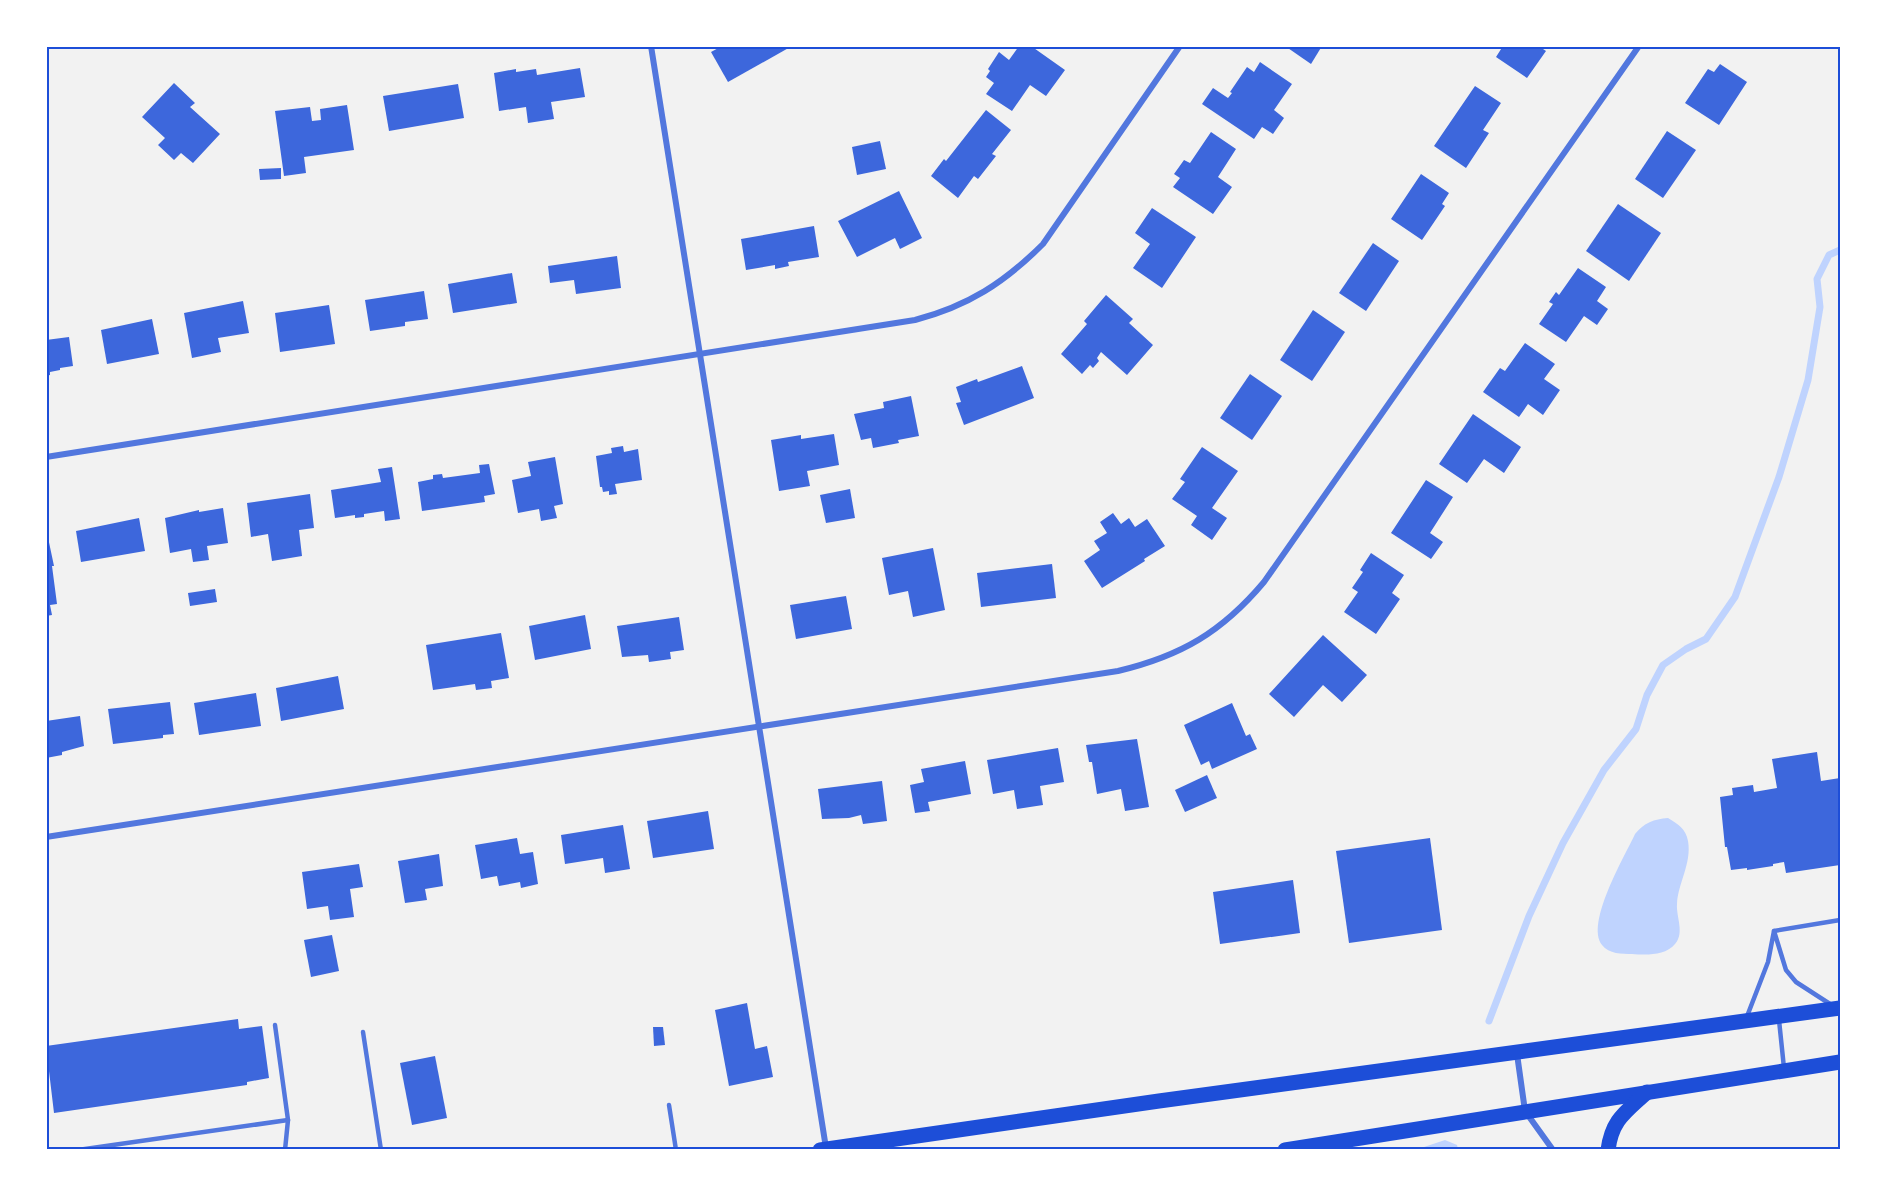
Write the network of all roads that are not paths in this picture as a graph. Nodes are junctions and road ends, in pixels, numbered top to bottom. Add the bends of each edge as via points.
1 (651, 46) edge
2 (1180, 46) edge
3 (1639, 46) edge
4 (700, 354) junction
5 (46, 457) edge
6 (758, 727) junction
7 (46, 837) edge
8 (1840, 921) edge
9 (1774, 931) junction
10 (1839, 1009) edge
11 (1779, 1017) junction
12 (1745, 1022) junction
13 (275, 1025) dead end
14 (363, 1032) dead end
15 (1516, 1054) junction
16 (1840, 1062) edge
17 (1784, 1071) junction
18 (1648, 1092) junction
19 (669, 1105) dead end
20 (1525, 1111) junction
21 (288, 1120) junction
22 (78, 1149) edge
23 (286, 1149) edge
24 (381, 1149) edge
25 (676, 1149) edge
26 (824, 1149) edge
27 (1285, 1149) edge
28 (1553, 1149) edge
29 (1608, 1149) edge

1 - 4 street
2 - 4 street via 1042,244 999,283 959,306 915,320
3 - 6 street via 1264,582 1214,631 1170,656 1118,671
4 - 5 street
4 - 6 street
6 - 7 street
6 - 26 street
8 - 9 lane
9 - 10 lane via 1786,970 1796,982
9 - 12 lane via 1768,962
10 - 11 main road
11 - 12 main road
11 - 17 lane
12 - 15 main road
13 - 21 lane
14 - 24 lane
15 - 20 street
15 - 26 main road
16 - 17 main road
17 - 18 main road
18 - 20 main road
18 - 29 main road via 1621,1115 1612,1129
19 - 25 lane
20 - 27 main road
20 - 28 street
21 - 22 lane
21 - 23 lane

